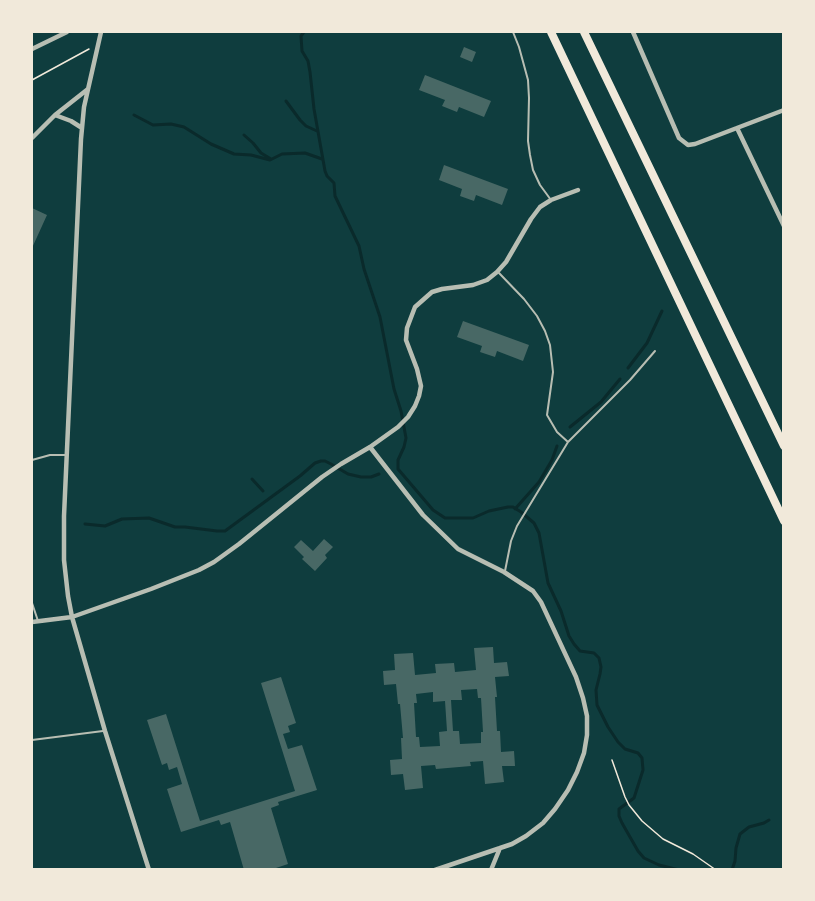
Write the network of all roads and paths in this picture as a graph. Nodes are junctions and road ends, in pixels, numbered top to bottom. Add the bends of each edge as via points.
1 (67, 32) edge
2 (101, 32) edge
3 (513, 32) edge
4 (551, 32) edge
5 (584, 32) edge
6 (633, 32) edge
7 (98, 44) junction
8 (32, 49) edge
9 (32, 80) edge
10 (88, 88) junction
11 (783, 110) edge
12 (55, 115) junction
13 (82, 128) junction
14 (737, 128) junction
15 (32, 138) edge
16 (578, 190) dead end
17 (551, 200) junction
18 (783, 226) edge
19 (497, 272) junction
20 (655, 351) dead end
21 (568, 442) junction
22 (783, 446) edge
23 (369, 447) junction
24 (68, 455) junction
25 (32, 460) edge
26 (783, 520) edge
27 (504, 572) junction
28 (32, 603) edge
29 (72, 617) junction
30 (38, 621) junction
31 (32, 622) edge
32 (105, 731) junction
33 (32, 740) edge
34 (612, 760) dead end
35 (500, 848) junction
36 (437, 869) edge
37 (149, 870) edge
38 (492, 870) edge
39 (716, 870) edge

1 - 8 street
2 - 7 street
3 - 17 lane via 528,80 528,141 533,170
4 - 26 highway
5 - 22 highway
6 - 14 street via 679,138 688,145 695,144
7 - 9 path
7 - 10 street
10 - 12 street
10 - 13 street
11 - 14 street
12 - 13 street
12 - 15 street
13 - 24 street
14 - 18 street
16 - 17 street
17 - 19 street via 531,219
19 - 21 lane via 524,299 545,331 553,372 547,415
19 - 23 street via 473,285 432,292 415,307 406,340 421,386 416,406 398,427
20 - 21 lane
21 - 27 lane via 522,518 511,541
23 - 27 street via 423,515 458,549
23 - 29 street via 340,464 214,562
24 - 25 lane
24 - 29 street via 63,540
27 - 35 street via 533,591 541,602 576,677 587,716 587,735 577,772 555,809 526,836
28 - 30 lane
29 - 30 street
29 - 32 street
30 - 31 street
32 - 33 lane
32 - 37 street
34 - 39 path via 626,799 642,821 671,844
35 - 36 street
35 - 38 street

